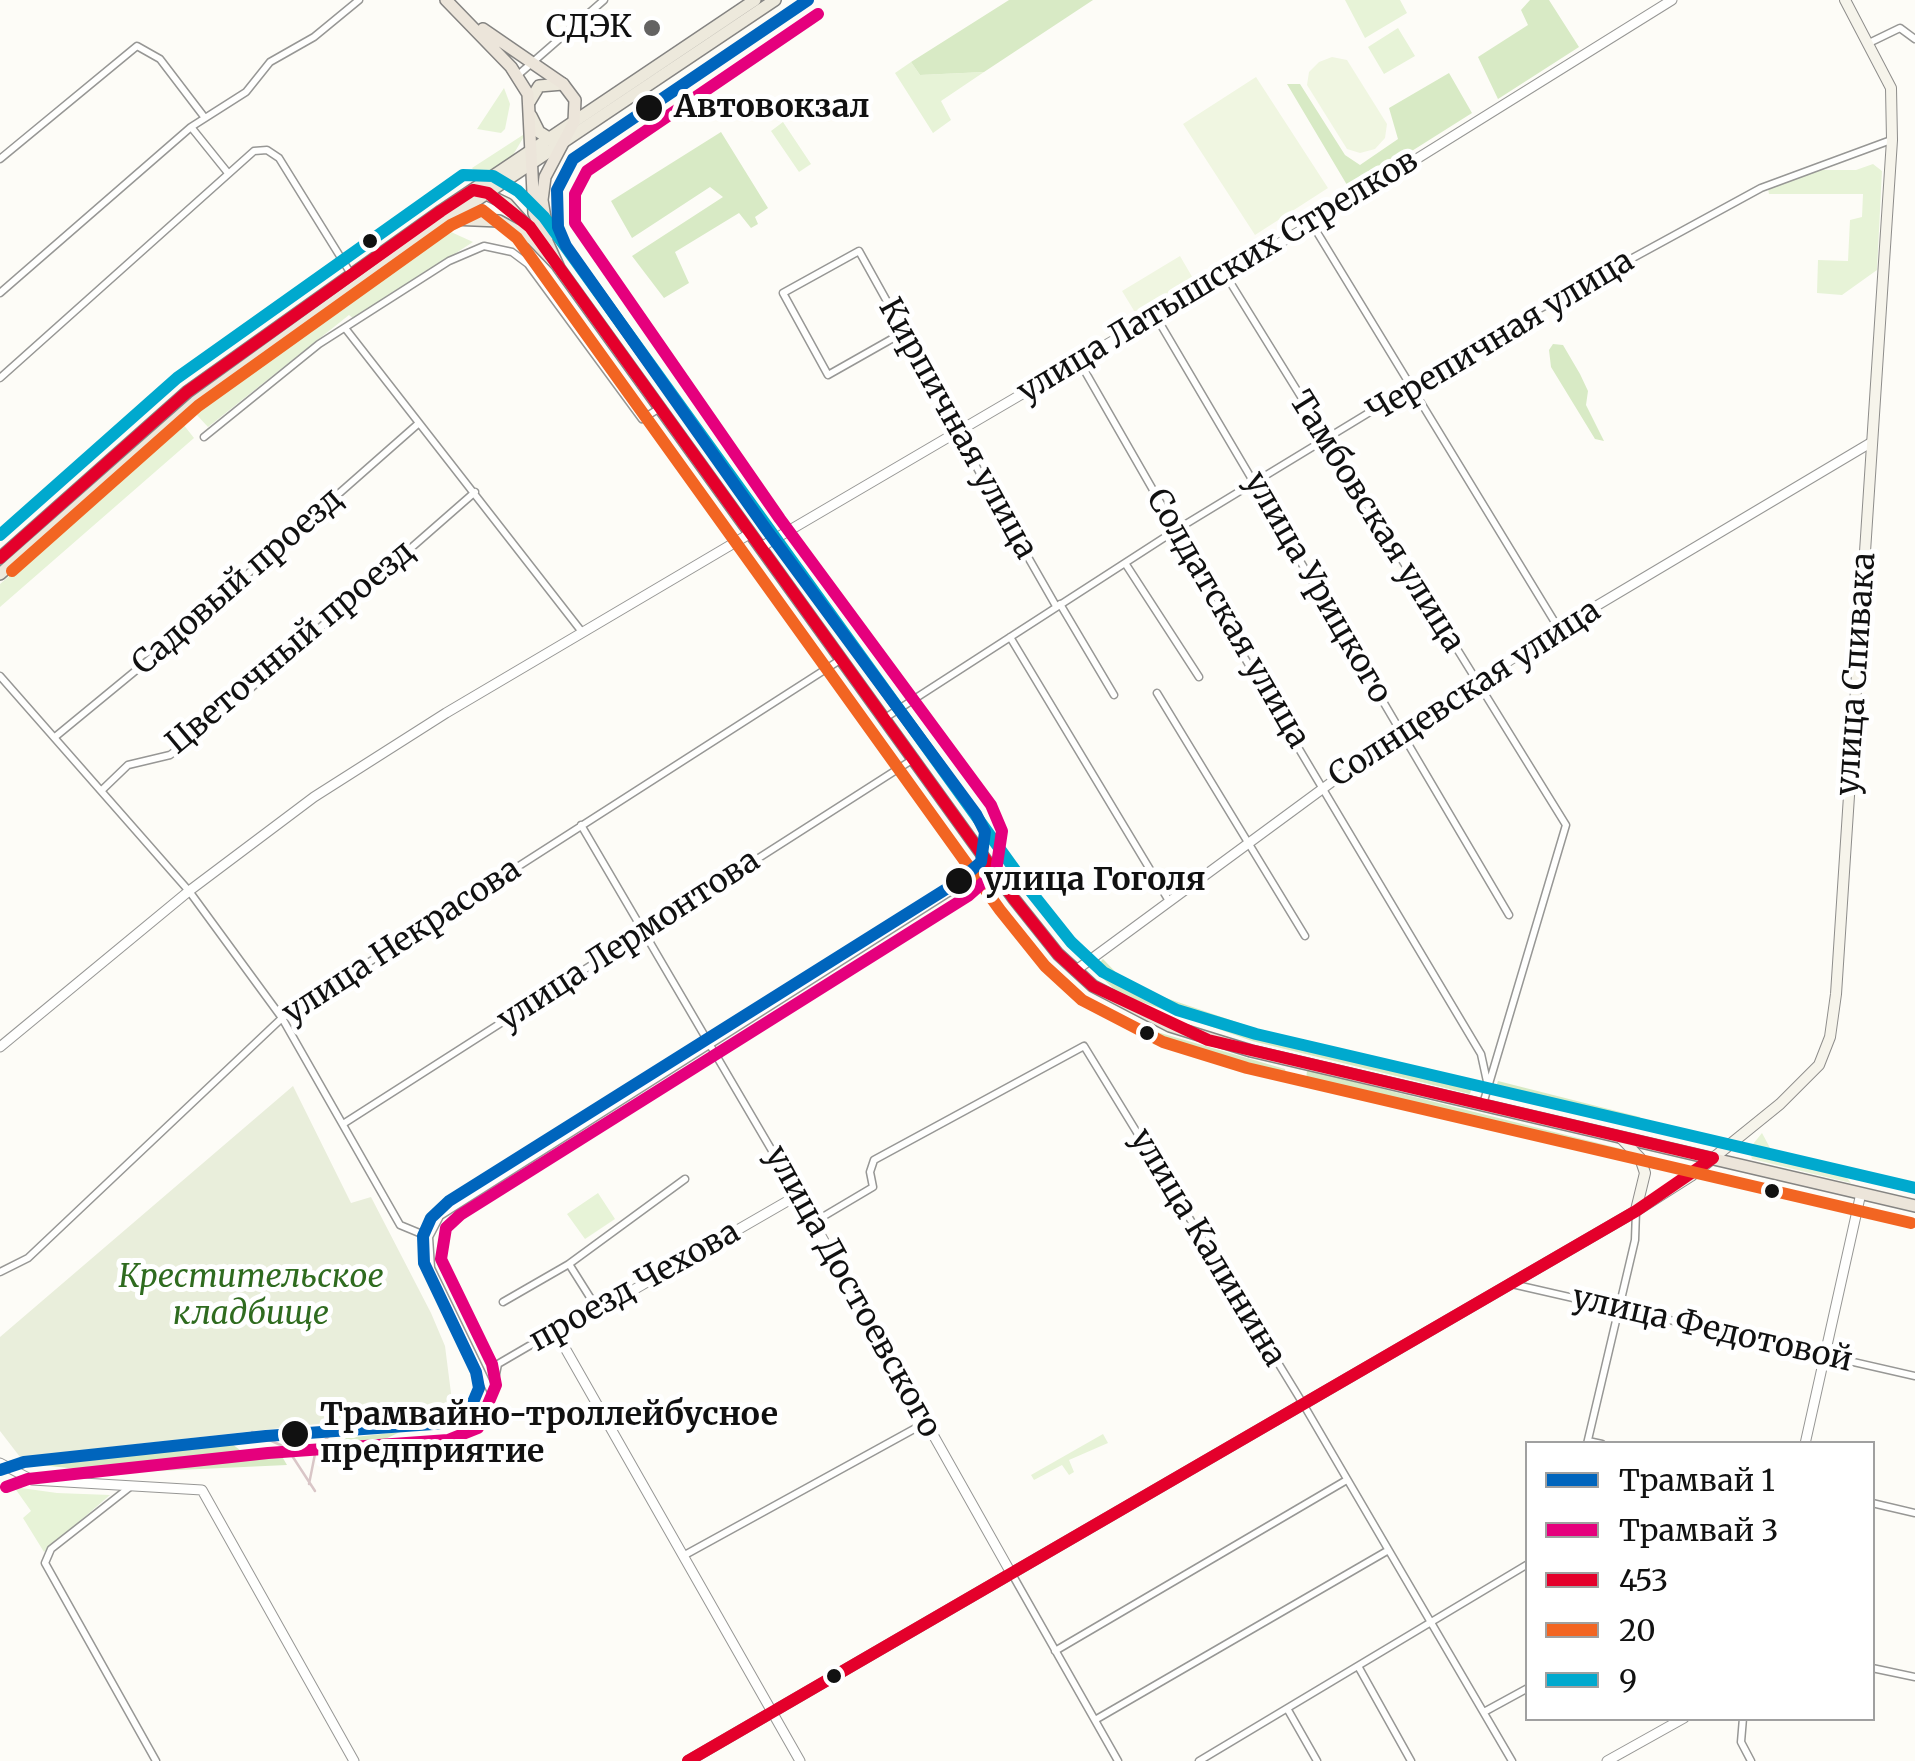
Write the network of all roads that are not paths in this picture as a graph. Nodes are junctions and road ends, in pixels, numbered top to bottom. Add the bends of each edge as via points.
1 (359, 0) edge
2 (446, 0) edge
3 (755, 0) edge
4 (776, 0) edge
5 (1672, 0) edge
6 (1845, 0) edge
7 (602, 3) edge
8 (468, 21) junction
9 (1915, 39) edge
10 (1868, 43) junction
11 (534, 64) junction
12 (518, 76) junction
13 (567, 89) junction
14 (608, 98) junction
15 (530, 101) junction
16 (531, 116) junction
17 (205, 118) junction
18 (574, 122) junction
19 (191, 127) junction
20 (1892, 140) junction
21 (554, 141) junction
22 (531, 158) junction
23 (0, 159) edge
24 (228, 173) junction
25 (473, 190) junction
26 (488, 193) junction
27 (447, 220) junction
28 (1312, 224) junction
29 (559, 268) junction
30 (351, 274) junction
31 (1225, 274) junction
32 (0, 293) edge
33 (1154, 315) junction
34 (345, 328) junction
35 (904, 332) junction
36 (1079, 362) junction
37 (0, 378) edge
38 (1411, 389) junction
39 (661, 407) junction
40 (419, 423) junction
41 (957, 433) junction
42 (204, 437) dead end
43 (1328, 442) junction
44 (1872, 442) junction
45 (1256, 483) junction
46 (475, 492) junction
47 (1176, 530) junction
48 (751, 533) junction
49 (761, 548) junction
50 (0, 558) edge
51 (1124, 563) junction
52 (0, 574) edge
53 (1058, 605) junction
54 (1559, 629) junction
55 (582, 632) junction
56 (1010, 636) junction
57 (842, 659) junction
58 (0, 676) edge
59 (1199, 677) dead end
60 (1475, 682) junction
61 (1157, 692) dead end
62 (1114, 694) dead end
63 (885, 718) junction
64 (1401, 731) junction
65 (55, 737) junction
66 (914, 758) junction
67 (1324, 787) junction
68 (102, 790) junction
69 (581, 825) junction
70 (1246, 845) junction
71 (992, 865) junction
72 (189, 891) junction
73 (1169, 902) junction
74 (1509, 915) dead end
75 (645, 930) junction
76 (1305, 936) dead end
77 (1074, 971) junction
78 (282, 1018) junction
79 (711, 1041) junction
80 (0, 1047) edge
81 (1488, 1086) junction
82 (1482, 1105) junction
83 (343, 1124) junction
84 (1620, 1136) junction
85 (1713, 1158) junction
86 (685, 1179) dead end
87 (1861, 1193) junction
88 (798, 1195) junction
89 (1915, 1206) edge
90 (1636, 1210) junction
91 (814, 1222) junction
92 (429, 1236) junction
93 (569, 1264) junction
94 (0, 1272) edge
95 (1509, 1283) junction
96 (503, 1302) dead end
97 (1620, 1310) junction
98 (599, 1311) junction
99 (557, 1334) junction
100 (1822, 1354) junction
101 (1915, 1376) edge
102 (1302, 1402) junction
103 (925, 1423) junction
104 (1587, 1441) edge
105 (1806, 1441) edge
106 (2, 1469) edge
107 (1346, 1481) junction
108 (135, 1483) junction
109 (1875, 1504) edge
110 (1915, 1513) edge
111 (1387, 1551) junction
112 (683, 1556) junction
113 (1525, 1566) edge
114 (1011, 1573) junction
115 (1428, 1622) junction
116 (1054, 1650) junction
117 (1358, 1666) junction
118 (1875, 1669) edge
119 (1915, 1677) edge
120 (1525, 1690) edge
121 (1288, 1710) junction
122 (1484, 1712) junction
123 (772, 1713) junction
124 (1096, 1720) junction
125 (1679, 1721) edge
126 (1743, 1721) edge
127 (1217, 1751) junction
128 (156, 1761) edge
129 (354, 1761) edge
130 (688, 1761) edge
131 (800, 1761) edge
132 (1118, 1761) edge
133 (1199, 1761) edge
134 (1223, 1761) edge
135 (1317, 1761) edge
136 (1411, 1761) edge
137 (1512, 1761) edge
138 (1607, 1761) edge
139 (1751, 1761) edge

1 - 17 street
2 - 8 highway
3 - 14 main road
4 - 21 main road
5 - 28 street, улица Латышских Стрелков
6 - 10 main road, улица Спивака
7 - 11 street
8 - 11 highway
8 - 12 highway
9 - 10 street via 1900,28
10 - 20 main road, улица Спивака via 1891,88
11 - 12 street
11 - 13 highway
12 - 15 highway
13 - 14 main road via 591,101
13 - 15 main road via 539,86
13 - 18 highway via 576,106
14 - 18 main road
15 - 16 highway
16 - 21 main road
16 - 22 highway
17 - 19 street
17 - 23 street via 160,59 137,46
18 - 21 highway
19 - 24 street
19 - 32 street
20 - 38 street, Черепичная улица via 1761,188 1541,308
20 - 44 main road, улица Спивака
21 - 22 main road
21 - 29 highway via 542,200
22 - 25 main road
22 - 26 main road
22 - 29 highway via 534,213
24 - 30 street via 254,151 274,153
24 - 37 street
25 - 26 main road
25 - 30 main road
26 - 27 main road
26 - 29 main road via 518,214
27 - 29 main road via 499,221 532,240
27 - 52 main road via 195,402
28 - 31 street, улица Латышских Стрелков
28 - 38 street
29 - 39 highway
30 - 50 main road via 187,392
31 - 33 street, улица Латышских Стрелков
31 - 43 street, Тамбовская улица
33 - 36 street, улица Латышских Стрелков
33 - 45 street, улица Урицкого
34 - 39 street via 464,252 498,247 528,264 642,420
34 - 40 street
34 - 42 street
35 - 35 street, Кирпичная улица via 859,251 783,293 828,375
35 - 41 street, Кирпичная улица
36 - 41 street, улица Латышских Стрелков
36 - 47 street, Солдатская улица
38 - 43 street, Черепичная улица
38 - 54 street
39 - 48 highway
40 - 46 street
40 - 65 street, Садовый проезд
41 - 49 street, улица Латышских Стрелков
41 - 53 street, Кирпичная улица
43 - 45 street, Черепичная улица
43 - 60 street, Тамбовская улица
44 - 54 street, Солнцевская улица
44 - 85 main road, улица Спивака via 1830,1037 1807,1080
45 - 47 street, Черепичная улица
45 - 64 street, улица Урицкого
46 - 55 street
46 - 68 street, Цветочный проезд via 204,730 170,755 128,765
47 - 51 street, Черепичная улица
47 - 67 street, Солдатская улица via 1203,588
48 - 49 highway
48 - 55 street
49 - 57 highway
51 - 53 street, Черепичная улица
51 - 59 street
53 - 56 street, Черепичная улица
53 - 62 street
54 - 60 street, Солнцевская улица
55 - 72 street via 320,793
56 - 63 street, Черепичная улица
56 - 73 street
57 - 63 highway
57 - 69 street, улица Некрасова
58 - 65 street
60 - 64 street, Солнцевская улица
60 - 81 street, Тамбовская улица via 1566,824
61 - 70 street
63 - 66 highway
64 - 67 street, Солнцевская улица
64 - 74 street, улица Урицкого
65 - 68 street
66 - 71 highway
66 - 75 street, улица Лермонтова
67 - 70 street, Солнцевская улица
67 - 81 street, Солдатская улица via 1481,1054
68 - 72 street
69 - 75 street, улица Достоевского
69 - 78 street, улица Некрасова
70 - 73 street, Солнцевская улица
70 - 76 street
71 - 77 highway
71 - 79 street
72 - 78 street
72 - 80 street
73 - 77 street, Солнцевская улица
75 - 79 street, улица Достоевского
75 - 83 street, улица Лермонтова
77 - 82 highway via 1135,1010 1208,1040
78 - 83 street
78 - 94 street, улица Некрасова via 28,1258
79 - 88 street, улица Достоевского
79 - 92 street via 452,1206
81 - 82 street, Тамбовская улица
82 - 84 highway
83 - 92 street via 400,1226
84 - 85 highway
84 - 90 main road via 1645,1172
85 - 87 highway
85 - 90 main road, улица Спивака
86 - 93 street
87 - 89 highway
87 - 100 street
88 - 91 street, улица Достоевского
88 - 98 street, проезд Чехова
90 - 95 main road, улица Спивака
90 - 97 street
91 - 102 street, улица Калинина via 873,1187 874,1160 1084,1046
91 - 103 street, улица Достоевского
92 - 99 street, проезд Чехова via 431,1268 492,1394 498,1364
93 - 96 street
93 - 98 street
95 - 97 street, улица Федотовой
95 - 102 main road, улица Спивака
97 - 100 street, улица Федотовой
97 - 104 street
98 - 99 street, проезд Чехова
99 - 112 street
100 - 101 street, улица Федотовой
100 - 105 street
102 - 107 street, улица Калинина
102 - 114 main road, улица Спивака
103 - 112 street
103 - 114 street, улица Достоевского
106 - 108 street via 32,1480
107 - 111 street, улица Калинина
107 - 116 street
108 - 128 street via 51,1549 45,1563
108 - 129 street via 190,1486 210,1498
109 - 110 street
111 - 115 street, улица Калинина
111 - 124 street
112 - 123 street
113 - 115 street
114 - 116 street, улица Достоевского
114 - 123 main road, улица Спивака
115 - 117 street
115 - 122 street, улица Калинина
116 - 124 street, улица Достоевского
117 - 121 street
117 - 136 street
118 - 119 street
120 - 122 street
121 - 127 street
121 - 135 street
122 - 137 street, улица Калинина
123 - 130 main road, улица Спивака
123 - 131 street
124 - 132 street, улица Достоевского
125 - 138 street
126 - 139 street via 1741,1742
127 - 133 street
127 - 134 street

